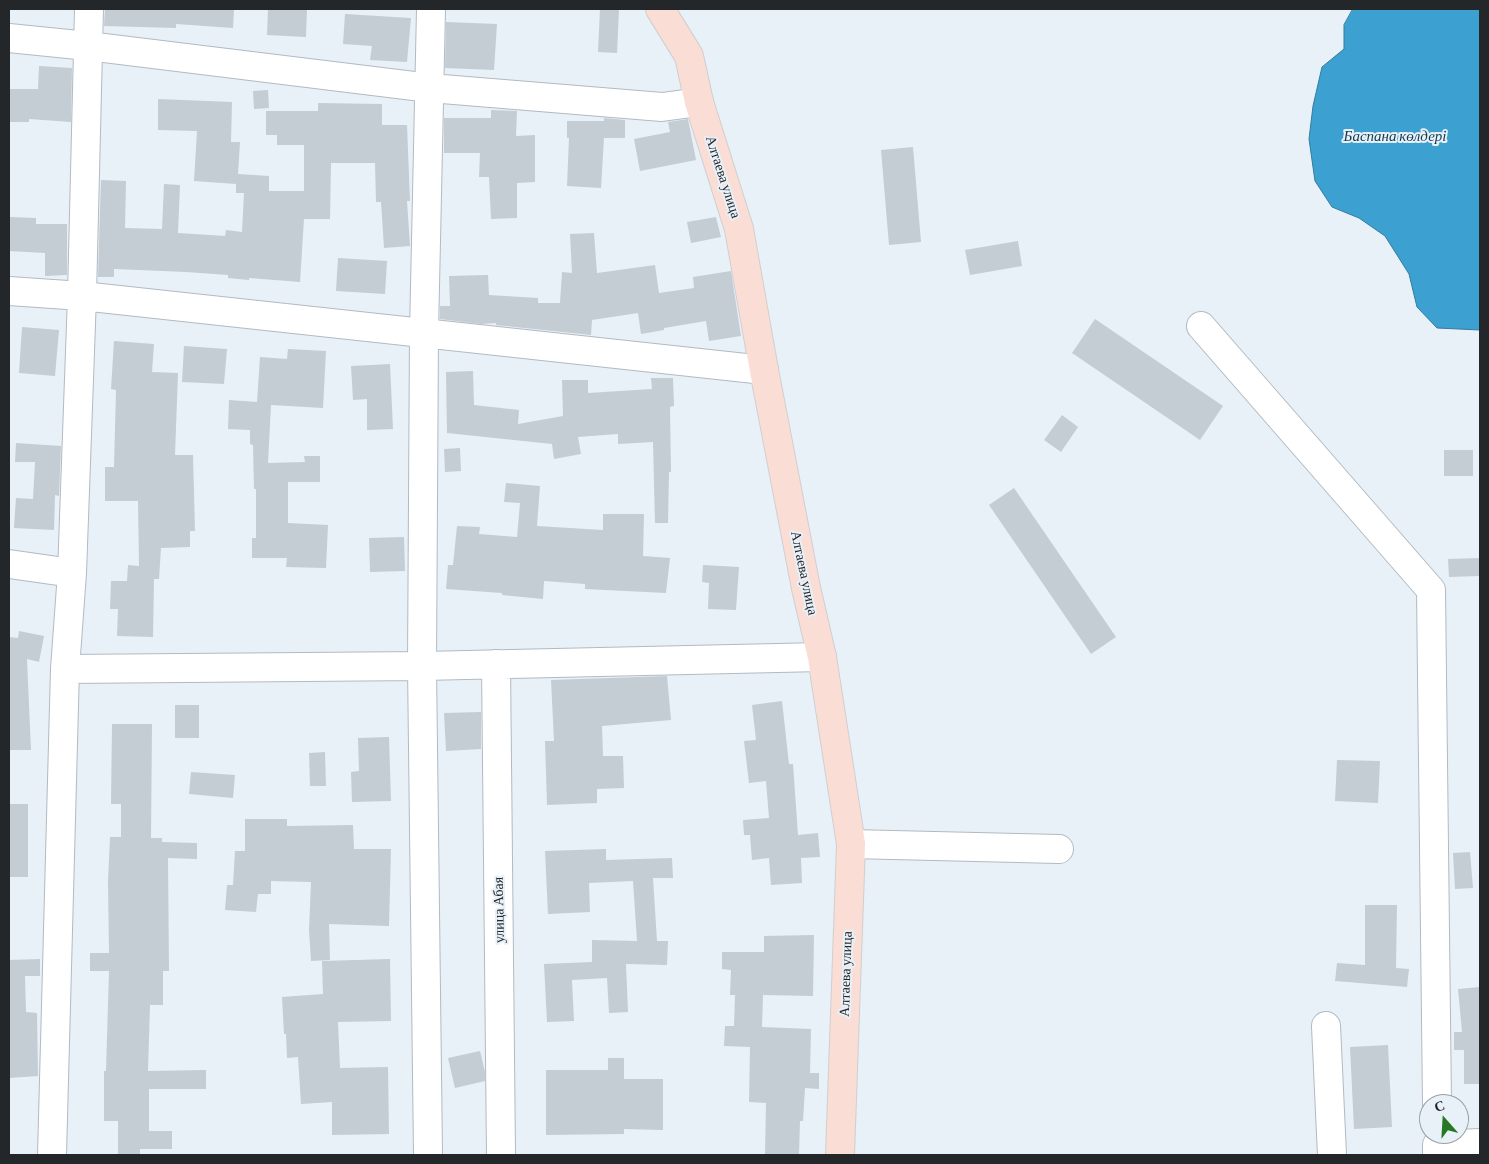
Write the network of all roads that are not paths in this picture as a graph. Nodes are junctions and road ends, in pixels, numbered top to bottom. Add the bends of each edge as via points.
1 (89, 9) edge
2 (431, 9) edge
3 (660, 9) edge
4 (9, 38) edge
5 (88, 46) junction
6 (430, 88) junction
7 (699, 102) junction
8 (9, 291) edge
9 (82, 296) junction
10 (1201, 326) dead end
11 (424, 333) junction
12 (764, 370) junction
13 (9, 564) edge
14 (72, 573) junction
15 (822, 657) junction
16 (496, 664) junction
17 (422, 666) junction
18 (64, 670) junction
19 (851, 844) junction
20 (1059, 849) dead end
21 (1326, 1026) dead end
22 (1437, 1094) edge
23 (1480, 1143) edge
24 (1437, 1145) edge
25 (52, 1155) edge
26 (428, 1155) edge
27 (501, 1155) edge
28 (840, 1155) edge
29 (1332, 1155) edge

1 - 5 street
2 - 6 street
3 - 7 main road, Алтаева улица via 689,56
4 - 5 street
5 - 6 street
5 - 9 street
6 - 7 street via 662,107
6 - 11 street
7 - 12 main road, Алтаева улица via 739,229
8 - 9 street
9 - 11 street
9 - 14 street
10 - 22 street via 1431,590
11 - 12 street
11 - 17 street
12 - 15 main road, Алтаева улица
13 - 14 street
14 - 18 street
15 - 16 street
15 - 19 main road, Алтаева улица
16 - 17 street
16 - 27 street, улица Абая
17 - 18 street
17 - 26 street
18 - 25 street
19 - 20 street
19 - 28 main road, Алтаева улица
21 - 29 street
23 - 24 street

